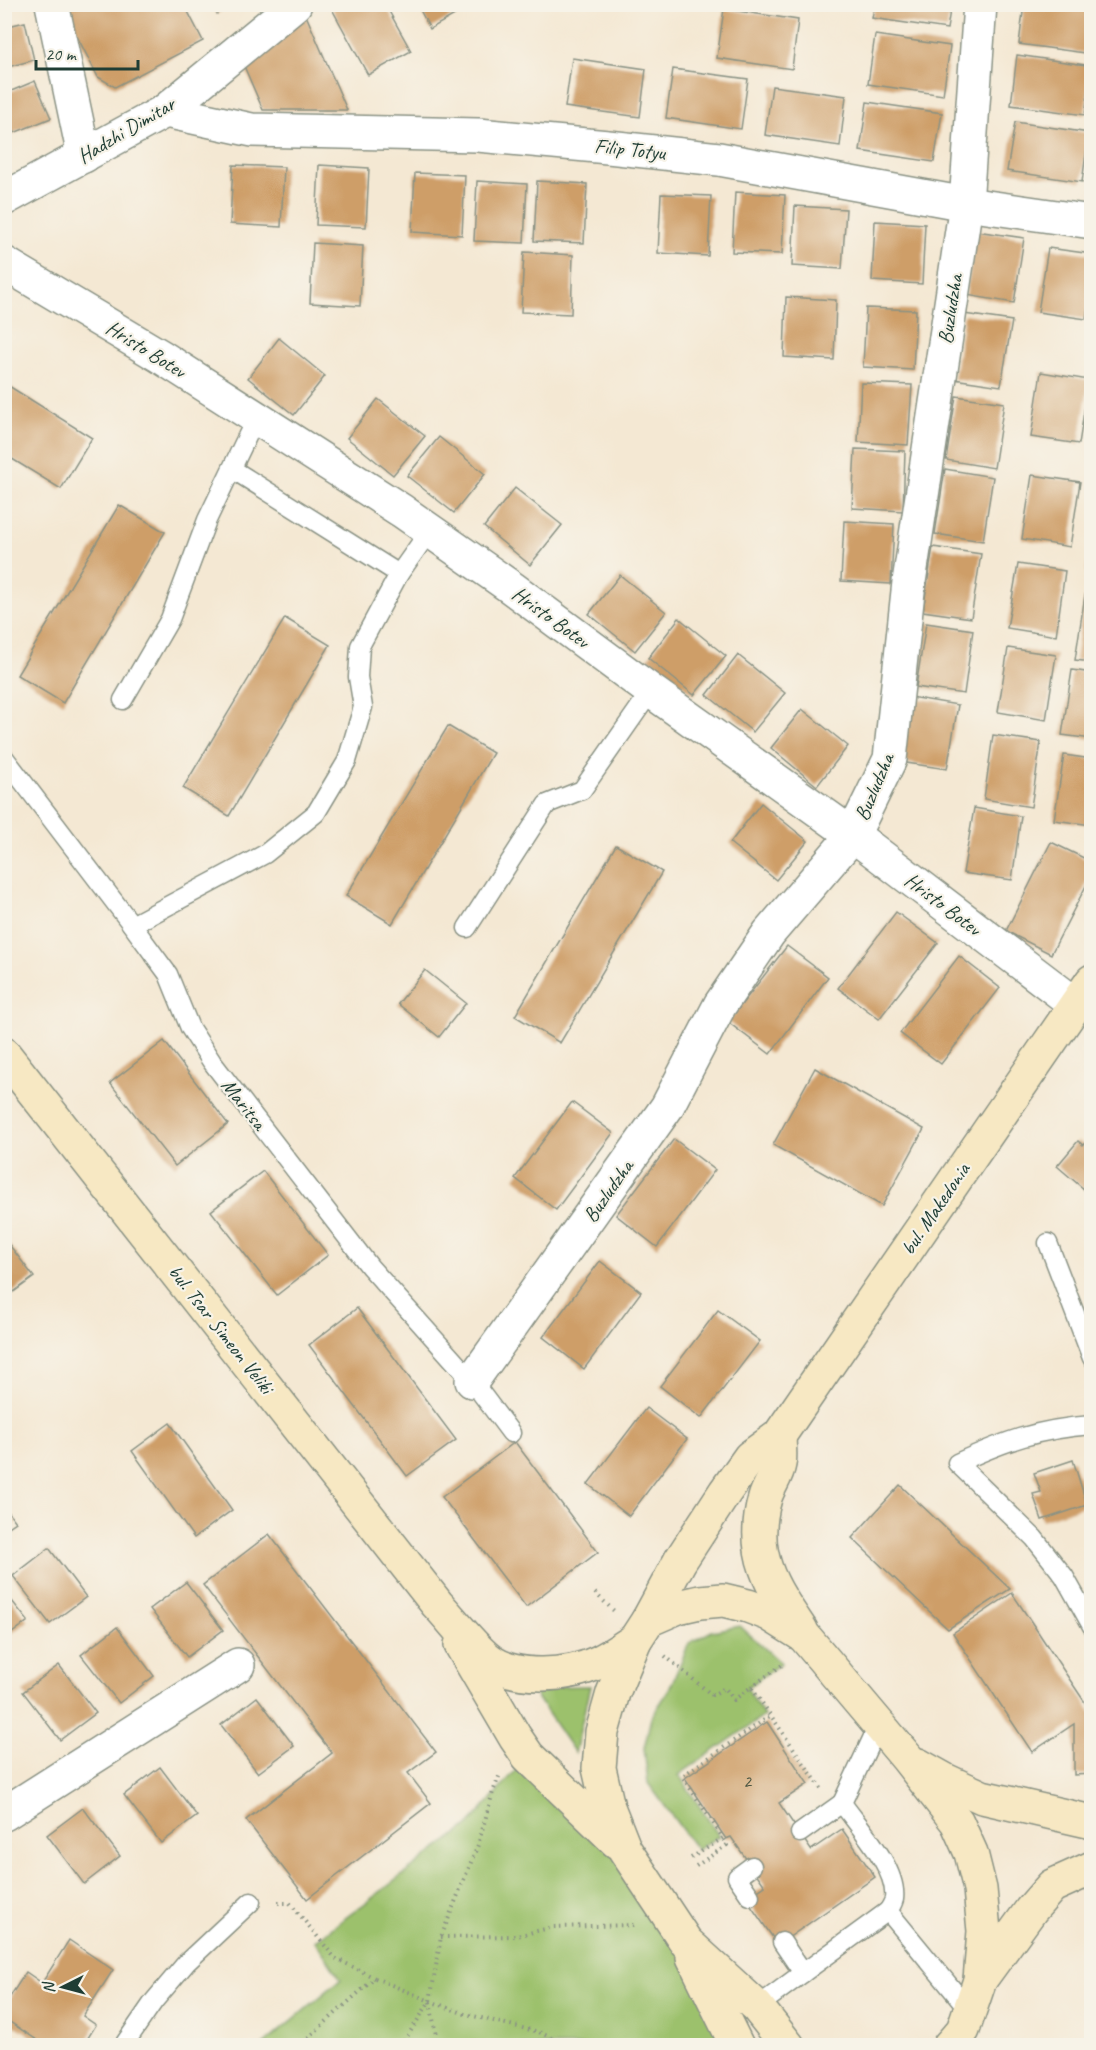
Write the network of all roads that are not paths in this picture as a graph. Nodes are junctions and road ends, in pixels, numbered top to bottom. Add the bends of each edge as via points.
1 (52, 4) edge
2 (295, 4) edge
3 (980, 4) edge
4 (165, 111) junction
5 (84, 156) junction
6 (4, 199) edge
7 (966, 204) junction
8 (1092, 222) edge
9 (4, 263) edge
10 (256, 418) junction
11 (232, 469) junction
12 (430, 530) junction
13 (399, 574) junction
14 (651, 691) junction
15 (123, 700) dead end
16 (4, 757) edge
17 (853, 835) junction
18 (132, 925) junction
19 (467, 928) dead end
20 (1084, 992) edge
21 (4, 1054) edge
22 (1048, 1243) dead end
23 (1092, 1358) edge
24 (472, 1382) junction
25 (1092, 1425) edge
26 (511, 1433) dead end
27 (779, 1437) junction
28 (437, 1604) junction
29 (1092, 1626) edge
30 (641, 1632) junction
31 (804, 1636) junction
32 (238, 1665) dead end
33 (879, 1724) junction
34 (907, 1758) junction
35 (839, 1806) junction
36 (4, 1814) edge
37 (1092, 1822) edge
38 (800, 1833) dead end
39 (625, 1850) junction
40 (752, 1866) dead end
41 (1092, 1868) edge
42 (750, 1896) dead end
43 (251, 1902) road end
44 (888, 1911) junction
45 (680, 1934) junction
46 (782, 1942) dead end
47 (803, 1973) junction
48 (980, 1980) junction
49 (756, 2007) junction
50 (961, 2033) edge
51 (123, 2046) edge
52 (737, 2046) edge
53 (788, 2046) edge

1 - 5 street
2 - 4 street, Hadzhi Dimitar
3 - 7 street, Buzludzha
4 - 5 street, Hadzhi Dimitar
4 - 7 street, Filip Totyu via 252,130 477,135 708,158
5 - 6 street, Hadzhi Dimitar
7 - 8 street, Filip Totyu
7 - 17 street, Buzludzha via 909,582 890,759
9 - 10 street, Hristo Botev
10 - 11 lane
10 - 12 street, Hristo Botev
11 - 13 lane
11 - 15 lane via 207,520 170,619
12 - 13 lane
12 - 14 street, Hristo Botev
13 - 18 lane via 360,646 358,677 363,707 347,761 316,813 265,854
14 - 17 street, Hristo Botev
14 - 19 lane via 582,790 547,804
16 - 18 lane, Maritsa
17 - 20 street, Hristo Botev
17 - 24 street, Buzludzha via 769,933 720,1005 667,1107
18 - 24 lane, Maritsa via 168,974 190,1028 212,1062 370,1267
20 - 27 street, bul. Makedonia
21 - 28 street, bul. Tsar Simeon Veliki
22 - 23 lane
24 - 26 lane, Maritsa
25 - 29 lane via 1034,1433 957,1462 1034,1538 1064,1576
27 - 30 street, bul. Makedonia via 750,1457 725,1492 680,1561
27 - 31 street via 780,1465 765,1496 760,1520 761,1557 776,1593
28 - 30 street, bul. Tsar Simeon Veliki via 489,1660 514,1671 567,1673 599,1662
28 - 39 street, bul. Tsar Simeon Veliki via 528,1756
30 - 31 street, bul. Tsar Simeon Veliki via 678,1607 723,1599 769,1614
30 - 39 street, bul. Makedonia via 613,1693 602,1732 599,1768 608,1807
31 - 33 street
32 - 36 street
33 - 34 street
33 - 35 lane
34 - 37 street via 982,1797
34 - 48 street via 957,1822 971,1853 984,1930
35 - 38 lane
35 - 44 lane via 886,1865 893,1881 894,1900
39 - 45 street
40 - 42 lane via 736,1877
41 - 48 street via 1052,1886
43 - 51 lane via 187,1962
44 - 47 lane
44 - 50 lane
45 - 49 street
45 - 52 street
46 - 47 lane
47 - 49 lane
48 - 50 street
49 - 53 street

